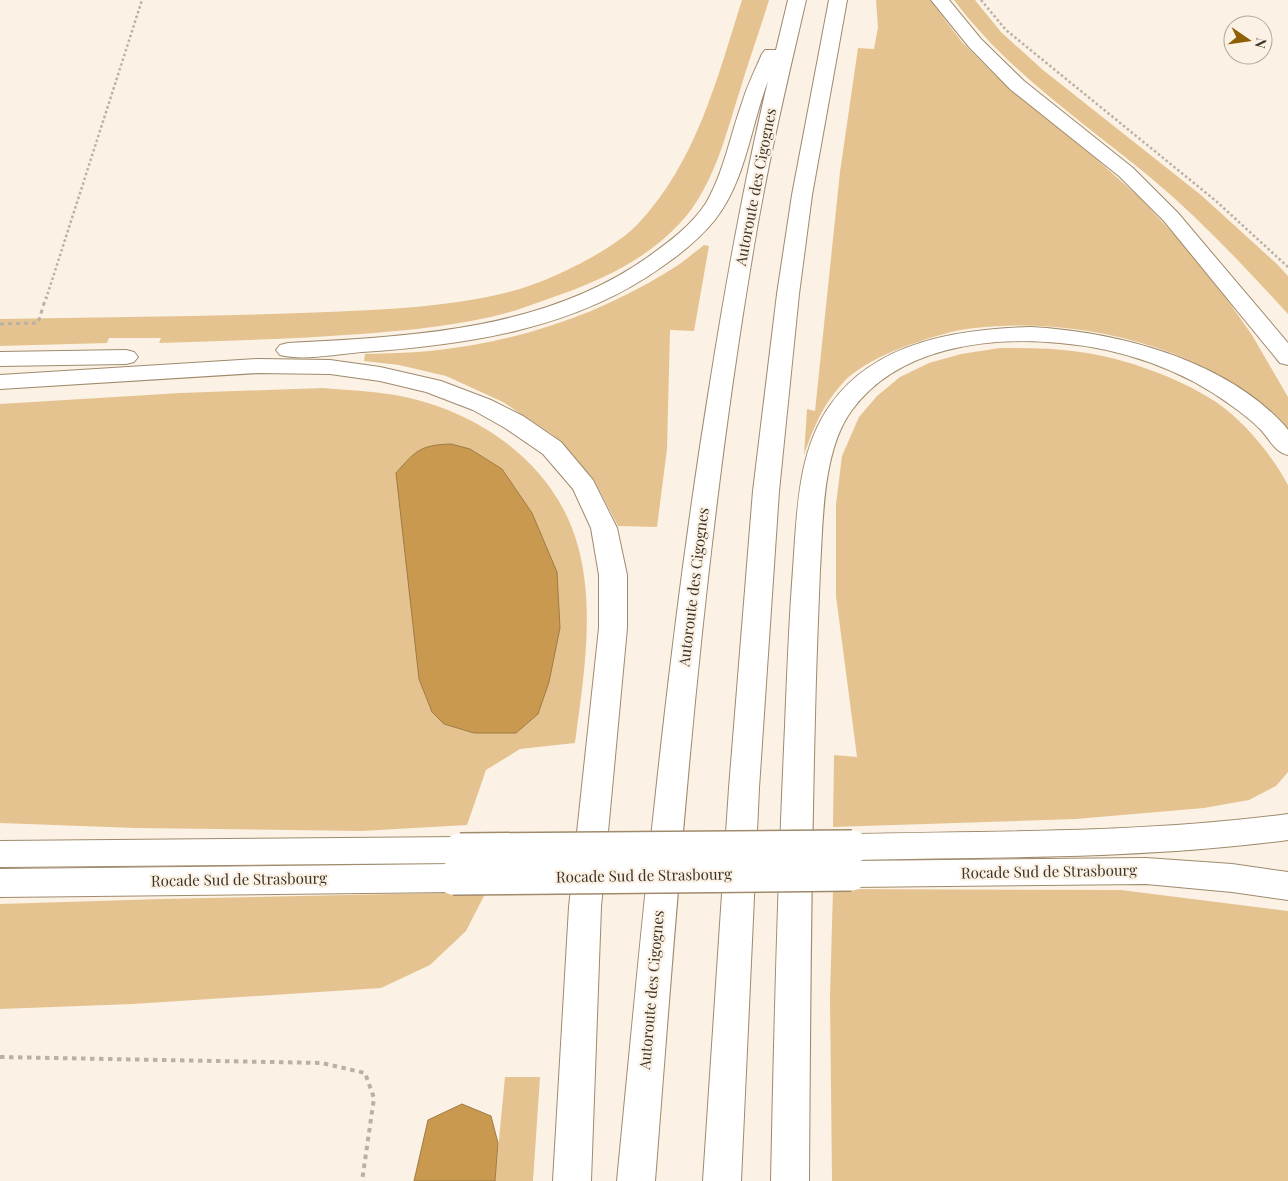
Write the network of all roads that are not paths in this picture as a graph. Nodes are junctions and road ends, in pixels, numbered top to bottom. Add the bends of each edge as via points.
1 (795, 0) edge
2 (838, 0) edge
3 (940, 0) edge
4 (1241, 302) junction
5 (180, 356) junction
6 (1288, 358) edge
7 (0, 359) edge
8 (0, 367) edge
9 (1288, 374) edge
10 (0, 384) edge
11 (1288, 447) edge
12 (1288, 827) edge
13 (0, 853) edge
14 (852, 860) junction
15 (457, 864) junction
16 (0, 883) edge
17 (1288, 886) edge
18 (572, 1181) edge
19 (636, 1181) edge
20 (722, 1181) edge
21 (790, 1181) edge

1 - 5 highway via 756,88 716,202 694,231 655,264 617,288 528,321 422,340
1 - 19 highway, Autoroute des Cigognes via 741,258 704,504 668,804
2 - 20 highway via 805,173 765,494 752,659
3 - 4 highway via 975,43 1018,85 1126,172 1170,217
4 - 6 highway
4 - 9 highway
5 - 7 highway
5 - 8 highway
10 - 18 highway via 258,366 330,367 380,374 433,386 482,405 514,422 552,448 584,486 604,528 613,576 613,628 585,907
11 - 21 highway via 1262,418 1201,376 1122,347 1046,334 981,337 948,342 916,352 861,384 841,407 826,434 818,467 805,586
12 - 14 highway, Rocade Sud de Strasbourg via 1220,836
13 - 15 highway, Rocade Sud de Strasbourg
14 - 15 highway, Rocade Sud de Strasbourg, bridge
14 - 17 highway, Rocade Sud de Strasbourg via 1146,871
15 - 16 highway, Rocade Sud de Strasbourg

